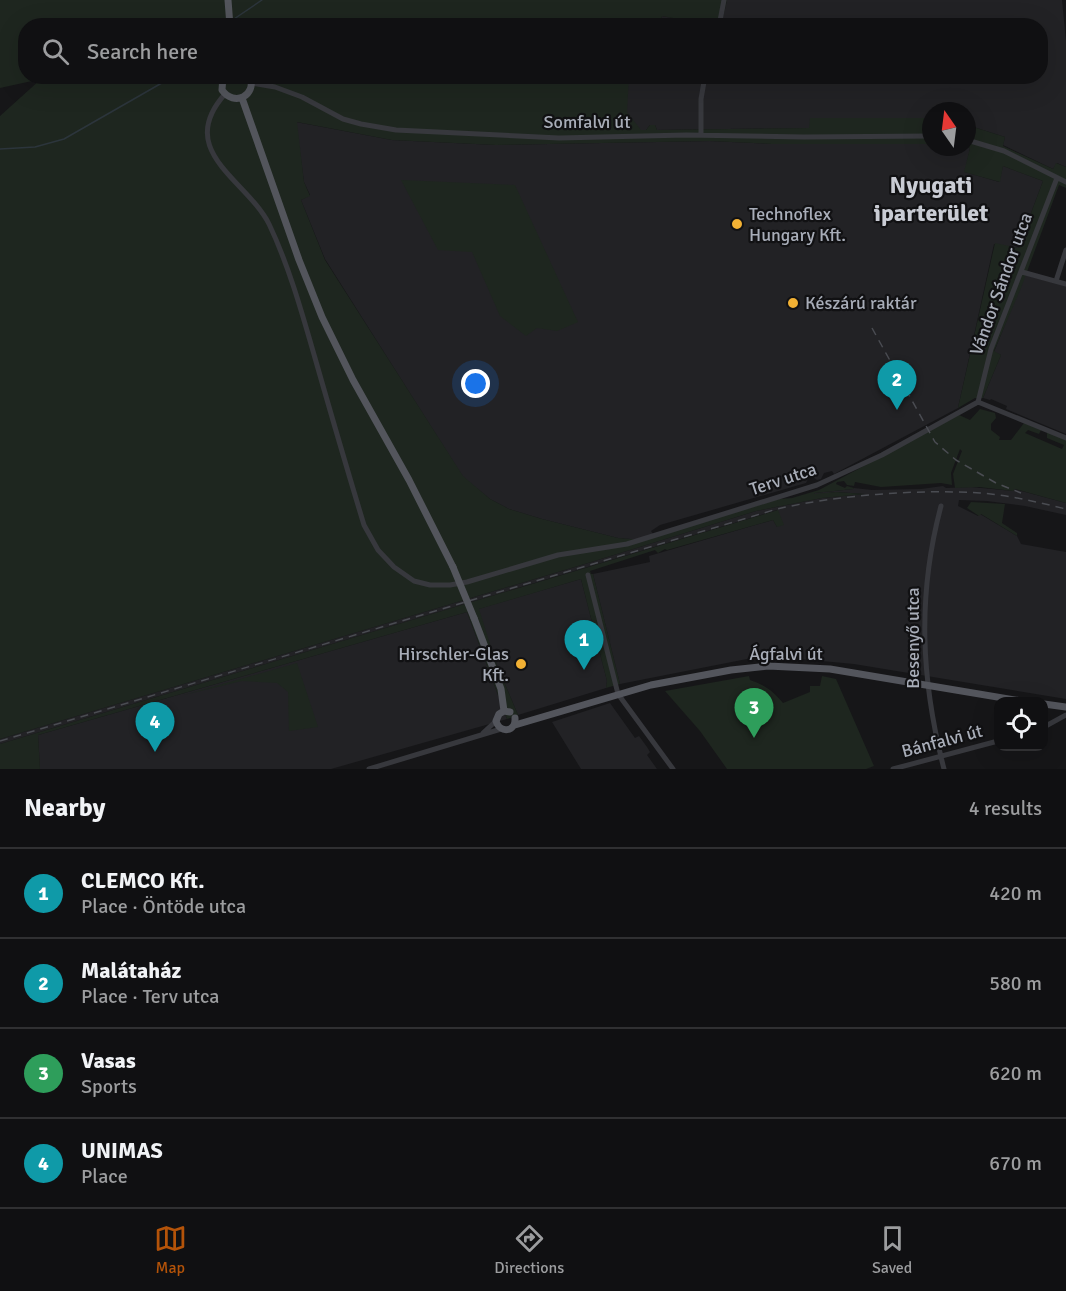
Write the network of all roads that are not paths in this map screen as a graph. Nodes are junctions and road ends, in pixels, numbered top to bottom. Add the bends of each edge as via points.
1 (228, 0) edge
2 (724, 0) edge
3 (230, 18) edge
4 (721, 18) edge
5 (221, 84) edge
6 (250, 84) edge
7 (265, 84) edge
8 (704, 84) edge
9 (225, 94) junction
10 (242, 98) junction
11 (701, 135) junction
12 (922, 136) edge
13 (976, 143) edge
14 (1057, 178) junction
15 (1066, 182) edge
16 (1066, 250) edge
17 (1022, 272) junction
18 (1056, 281) junction
19 (1066, 284) edge
20 (978, 402) junction
21 (1066, 438) edge
22 (941, 506) dead end
23 (588, 575) dead end
24 (927, 684) junction
25 (618, 694) junction
26 (999, 697) edge
27 (1048, 705) edge
28 (1066, 707) edge
29 (510, 714) junction
30 (1066, 715) edge
31 (496, 721) junction
32 (1048, 726) edge
33 (501, 729) junction
34 (480, 736) junction
35 (994, 742) edge
36 (941, 756) junction
37 (381, 768) edge
38 (369, 769) edge
39 (673, 769) edge
40 (892, 769) edge
41 (944, 769) edge

1 - 3 main road
2 - 4 street
5 - 9 main road
6 - 10 main road via 249,93
7 - 11 street, Somfalvi út via 352,122 396,130 559,138
8 - 11 street
9 - 10 main road via 232,99
9 - 20 street, Terv utca via 209,121 210,147 223,171 258,206 269,224 301,310 364,525 378,550 414,581 440,585 467,582 558,555 627,544 818,485
10 - 29 main road, bridge via 322,316 453,567
11 - 12 street, Somfalvi út
13 - 14 street via 1004,151
14 - 15 street
14 - 17 street, Vándor Sándor utca
16 - 18 street
17 - 18 street
17 - 20 street, Vándor Sándor utca via 992,349
18 - 19 street
20 - 21 street
22 - 24 street, Besenyő utca via 924,612
23 - 25 street
24 - 25 main road, Ágfalvi út via 820,668 768,666 706,674
24 - 26 main road, Ágfalvi út
24 - 36 street, Besenyő utca
25 - 29 main road, Ágfalvi út via 548,715
25 - 39 street
27 - 28 main road
29 - 31 main road via 499,714
29 - 33 main road, Ágfalvi út via 508,730
30 - 32 street
31 - 33 main road
31 - 34 street
33 - 34 street
34 - 37 street
35 - 36 street, Bánfalvi út
36 - 40 street, Bánfalvi út
36 - 41 street, Besenyő utca
37 - 38 street

